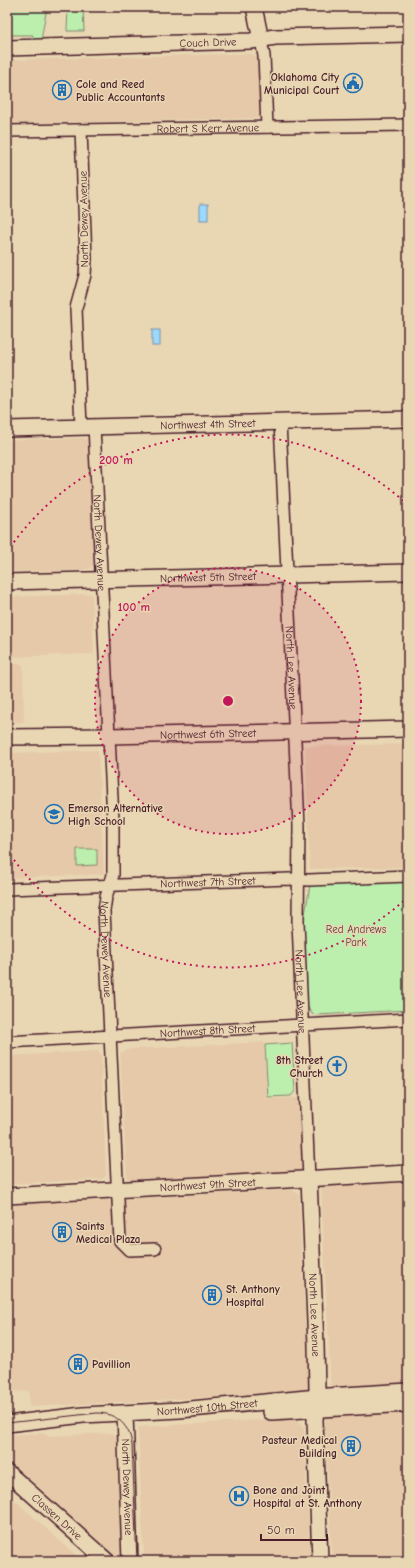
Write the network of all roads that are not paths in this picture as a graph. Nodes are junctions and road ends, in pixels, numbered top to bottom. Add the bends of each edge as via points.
1 (254, 7) edge
2 (408, 34) edge
3 (261, 40) junction
4 (7, 48) edge
5 (408, 125) edge
6 (266, 127) junction
7 (81, 130) junction
8 (7, 131) edge
9 (408, 419) edge
10 (280, 422) junction
11 (88, 427) junction
12 (7, 429) edge
13 (408, 572) edge
14 (287, 575) junction
15 (101, 579) junction
16 (7, 582) edge
17 (408, 729) edge
18 (295, 732) junction
19 (7, 736) edge
20 (109, 736) junction
21 (408, 876) edge
22 (299, 879) junction
23 (109, 886) junction
24 (7, 889) edge
25 (408, 1019) edge
26 (302, 1025) junction
27 (110, 1036) junction
28 (7, 1042) edge
29 (408, 1173) edge
30 (309, 1179) junction
31 (117, 1190) junction
32 (7, 1196) edge
33 (156, 1249) dead end
34 (408, 1391) edge
35 (316, 1403) junction
36 (408, 1404) edge
37 (125, 1417) junction
38 (7, 1424) edge
39 (7, 1430) edge
40 (7, 1472) edge
41 (7, 1482) edge
42 (95, 1561) edge
43 (107, 1561) edge
44 (130, 1561) edge
45 (320, 1561) edge

1 - 3 street
2 - 3 street, Couch Drive via 275,37
3 - 4 street, Couch Drive
3 - 6 street via 264,56
5 - 6 street, Robert S Kerr Avenue
6 - 7 street, Robert S Kerr Avenue
7 - 8 street, Robert S Kerr Avenue
7 - 11 street, North Dewey Avenue via 86,258 85,275 76,308
9 - 10 street, Northwest 4th Street
10 - 11 street, Northwest 4th Street
10 - 14 street, North Lee Avenue
11 - 12 street, Northwest 4th Street
11 - 15 street, North Dewey Avenue
13 - 14 street, Northwest 5th Street
14 - 15 street, Northwest 5th Street
14 - 18 street, North Lee Avenue
15 - 16 street, Northwest 5th Street
15 - 20 street, North Dewey Avenue
17 - 18 street, Northwest 6th Street
18 - 20 street, Northwest 6th Street
18 - 22 street, North Lee Avenue
19 - 20 street, Northwest 6th Street
20 - 23 street, North Dewey Avenue via 114,854 113,875
21 - 22 street, Northwest 7th Street
22 - 23 street, Northwest 7th Street
22 - 26 street, North Lee Avenue
23 - 24 street, Northwest 7th Street
23 - 27 street, North Dewey Avenue via 104,911
25 - 26 street, Northwest 8th Street
26 - 27 street, Northwest 8th Street
26 - 30 street, North Lee Avenue
27 - 28 street, Northwest 8th Street
27 - 31 street, North Dewey Avenue
29 - 30 street, Northwest 9th Street
30 - 31 street, Northwest 9th Street
30 - 35 street, North Lee Avenue
31 - 32 street, Northwest 9th Street
31 - 33 street, North Dewey Avenue via 120,1241 129,1250
34 - 35 street, Northwest 10th Street
35 - 36 street, Northwest 10th Street
35 - 37 street, Northwest 10th Street
35 - 45 street, North Lee Avenue via 314,1420
37 - 38 street, Northwest 10th Street via 83,1415
37 - 39 street, Northwest 10th Street
37 - 44 street, North Dewey Avenue
40 - 43 street, Classen Drive
41 - 42 street, Classen Drive

